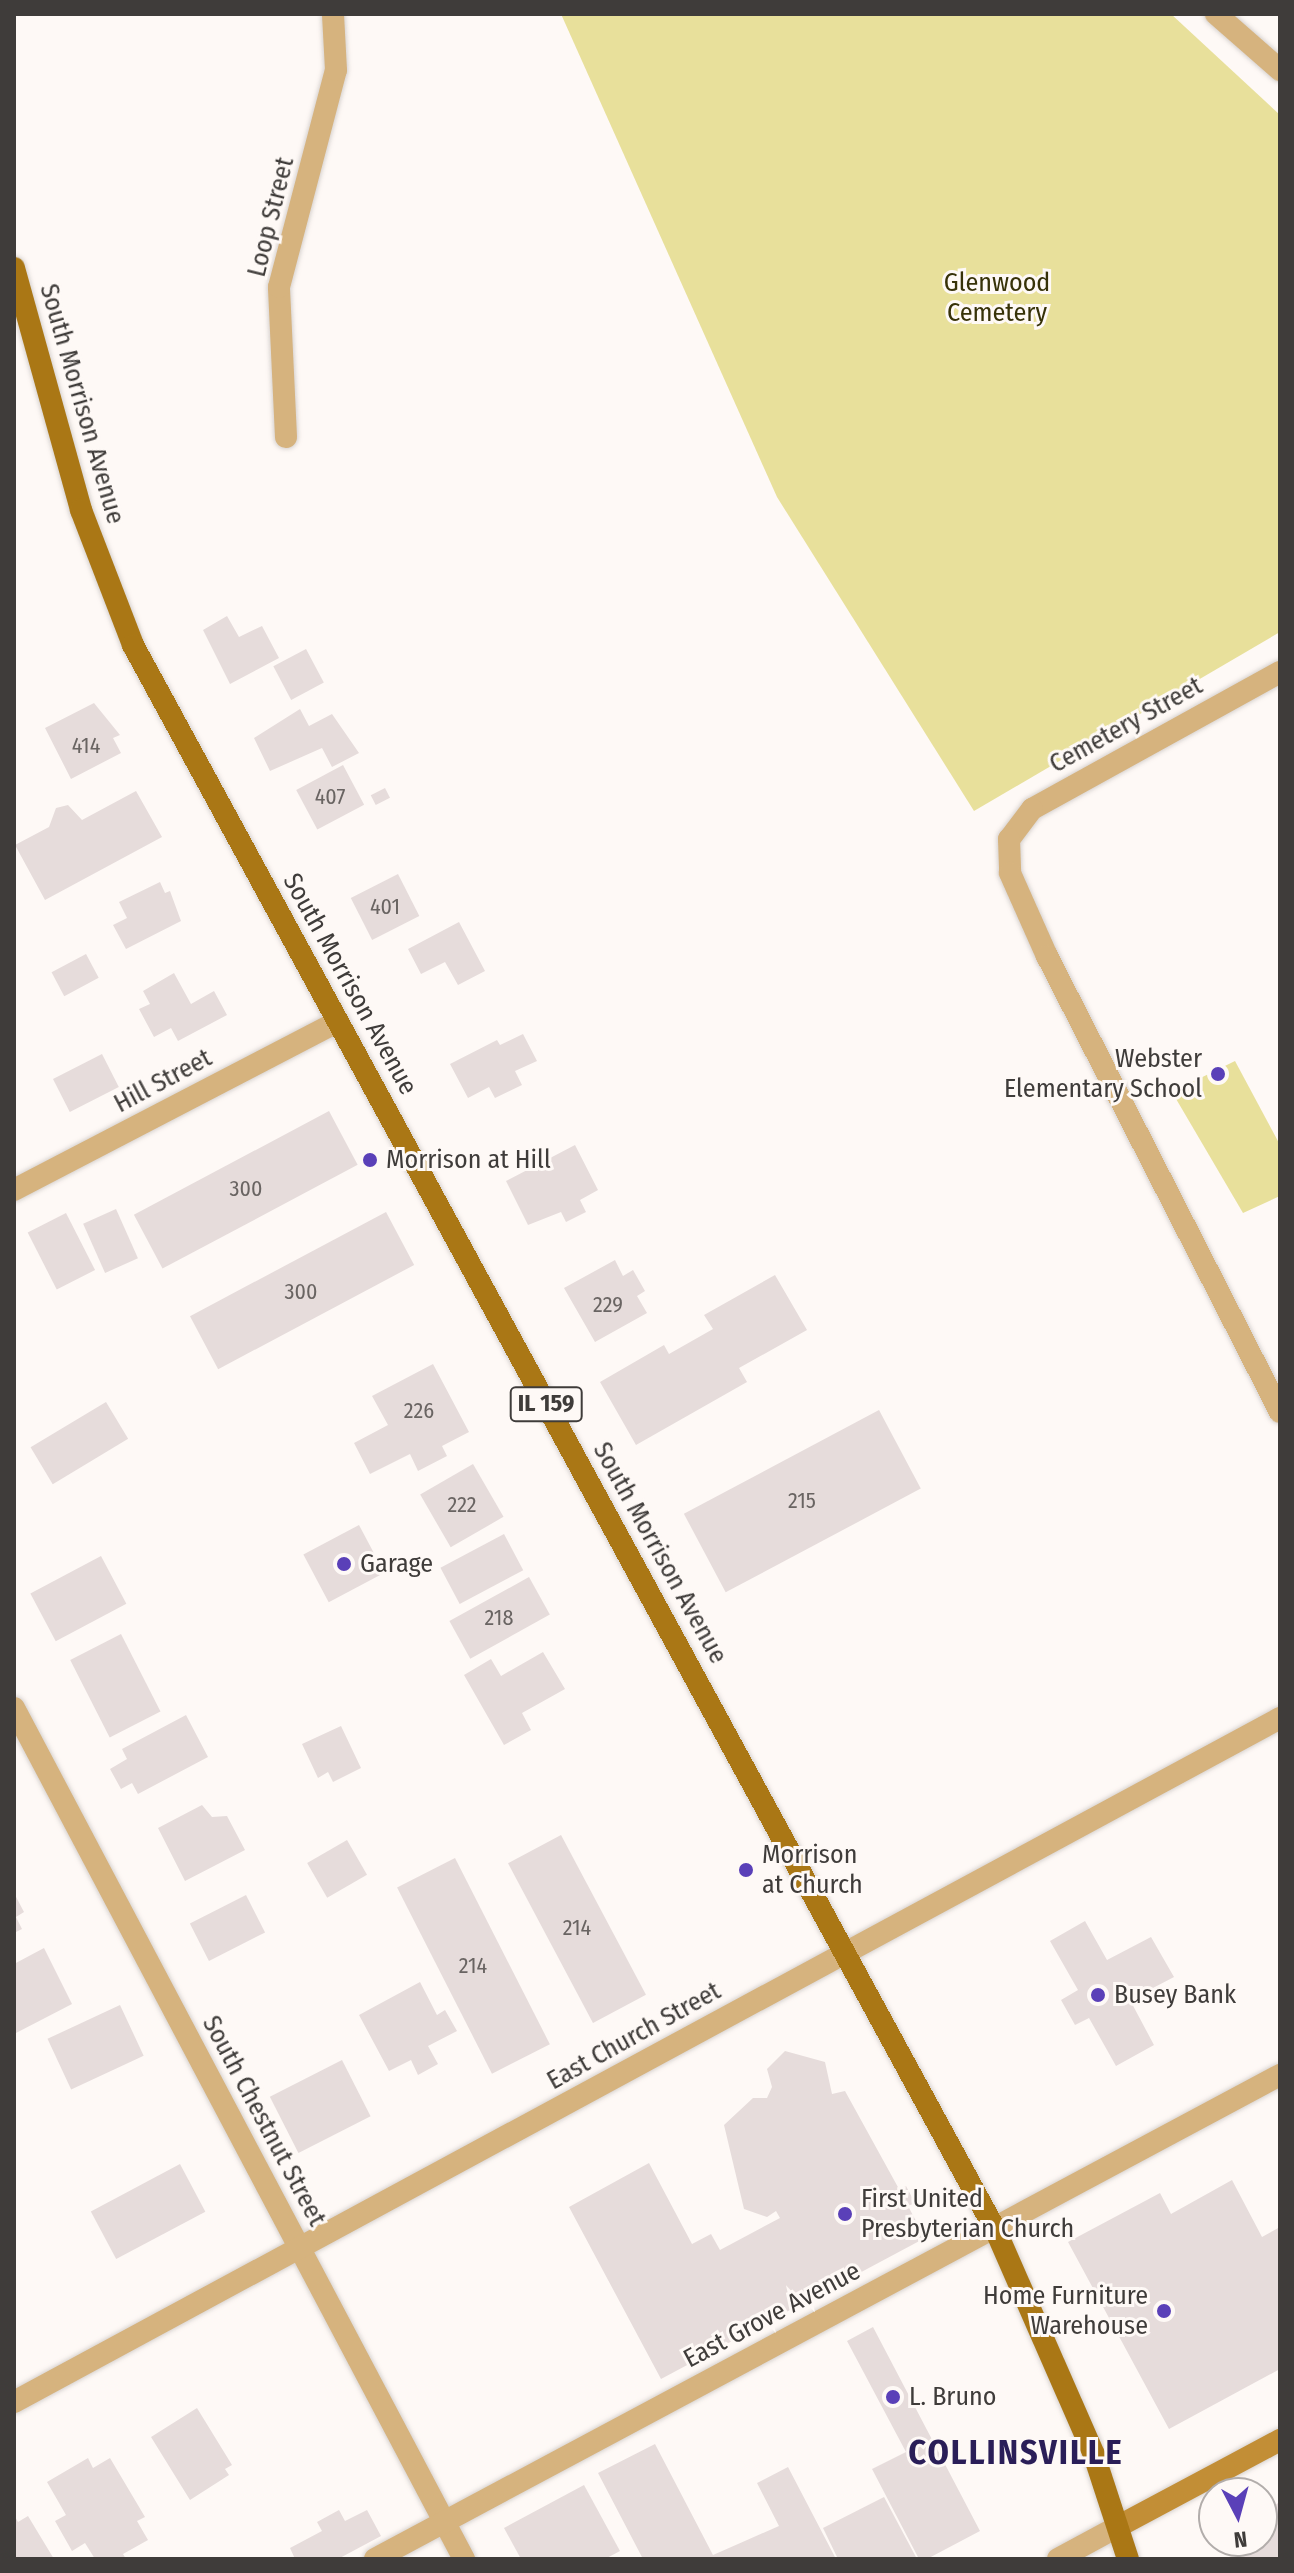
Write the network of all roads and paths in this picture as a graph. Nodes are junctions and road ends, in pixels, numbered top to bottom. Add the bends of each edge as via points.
1 (333, 14) edge
2 (1216, 14) edge
3 (1280, 70) edge
4 (14, 268) edge
5 (286, 437) dead end
6 (1280, 672) edge
7 (338, 1021) junction
8 (14, 1190) edge
9 (1280, 1412) edge
10 (14, 1708) edge
11 (1280, 1718) edge
12 (845, 1952) junction
13 (1280, 2075) edge
14 (995, 2229) junction
15 (300, 2249) junction
16 (14, 2402) edge
17 (1280, 2440) edge
18 (444, 2521) junction
19 (1119, 2526) junction
20 (375, 2559) edge
21 (464, 2559) edge
22 (1058, 2559) edge
23 (1128, 2559) edge

1 - 5 street, Loop Street via 336,70 279,287
2 - 3 street
4 - 7 main road, South Morrison Avenue / IL 159 via 103,577 133,645
6 - 9 street, Cemetery Street via 1032,809 1009,839 1010,873 1047,956
7 - 8 street, Hill Street
7 - 12 main road, South Morrison Avenue / IL 159
10 - 15 street, South Chestnut Street
11 - 12 street, East Church Street
12 - 14 main road, South Morrison Avenue / IL 159
12 - 15 street, East Church Street
13 - 14 street, East Grove Avenue
14 - 18 street, East Grove Avenue
14 - 19 main road, South Morrison Avenue / IL 159 via 1046,2338
15 - 16 street, East Church Street
15 - 18 street, South Chestnut Street
17 - 19 main road
18 - 20 street, East Grove Avenue
18 - 21 street, South Chestnut Street
19 - 22 street
19 - 23 main road, South Morrison Avenue / IL 159

